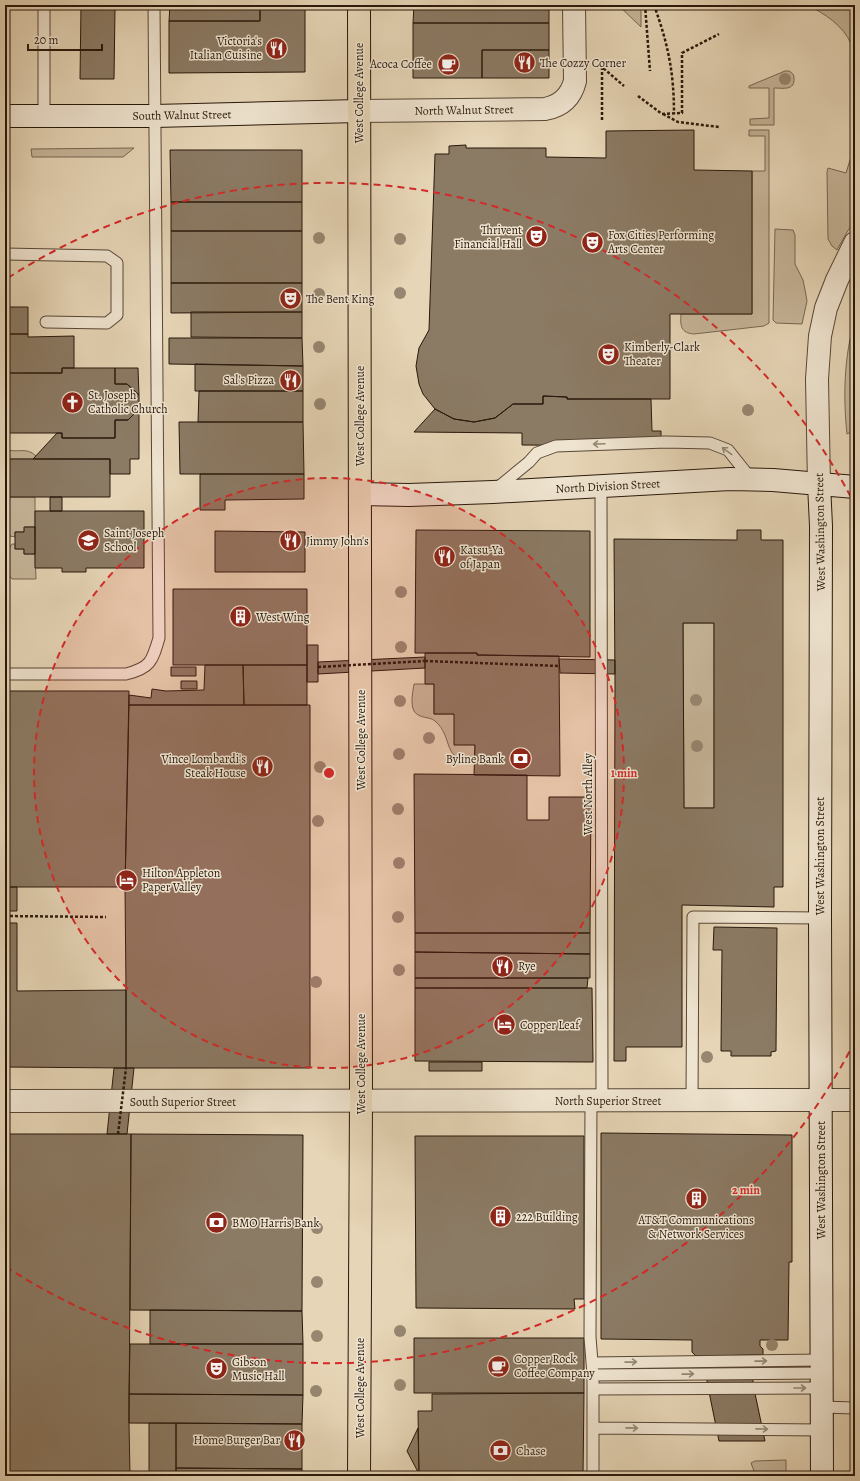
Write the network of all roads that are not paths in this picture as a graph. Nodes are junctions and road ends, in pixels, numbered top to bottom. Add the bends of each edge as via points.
1 (44, 5) edge
2 (154, 5) edge
3 (359, 5) edge
4 (574, 5) edge
5 (359, 111) junction
6 (5, 116) edge
7 (44, 116) junction
8 (154, 116) junction
9 (855, 243) edge
10 (5, 254) edge
11 (46, 322) dead end
12 (753, 480) junction
13 (819, 484) junction
14 (601, 487) junction
15 (855, 487) edge
16 (492, 492) junction
17 (360, 494) junction
18 (5, 674) edge
19 (820, 918) junction
20 (855, 1100) edge
21 (5, 1101) edge
22 (597, 1101) junction
23 (692, 1101) junction
24 (821, 1101) junction
25 (361, 1102) junction
26 (592, 1363) junction
27 (593, 1375) junction
28 (822, 1382) junction
29 (593, 1389) junction
30 (855, 1408) edge
31 (593, 1428) junction
32 (822, 1430) junction
33 (359, 1476) edge
34 (593, 1476) edge
35 (822, 1476) edge

1 - 7 lane
2 - 8 lane
3 - 5 main road, West College Avenue
4 - 5 street, North Walnut Street via 575,81 567,99 558,106 544,109
5 - 8 street, South Walnut Street
5 - 17 main road, West College Avenue
6 - 7 street, South Walnut Street
7 - 8 street, South Walnut Street
8 - 18 lane via 159,638 149,664 138,671 126,674
9 - 13 street, West Washington Street via 826,308 820,336 817,379
10 - 11 lane via 107,256 116,262 117,315 108,323
12 - 13 street, North Division Street
12 - 14 street, North Division Street via 706,480
12 -> 16 lane via 728,450 710,443 556,446 537,453
13 - 15 street, North Division Street
13 - 19 street, West Washington Street
14 - 16 street, North Division Street
14 - 22 lane, West North Alley
16 - 17 street, North Division Street
17 - 25 main road, West College Avenue
19 - 23 lane via 693,917
19 - 24 street, West Washington Street
20 - 24 street, North Superior Street
21 - 25 street, South Superior Street
22 - 23 street, North Superior Street
22 - 25 street, North Superior Street
22 - 26 lane, West North Alley via 590,1337
23 - 24 street, North Superior Street
24 - 28 street, West Washington Street
25 - 33 main road, West College Avenue
26 - 27 lane, West North Alley
26 -> 28 lane
27 -> 28 lane
27 - 29 lane, West North Alley
29 -> 28 lane
28 - 30 lane
28 - 32 street, West Washington Street
29 - 31 lane, West North Alley
31 -> 32 lane
31 - 34 lane, West North Alley
32 - 35 street, West Washington Street

